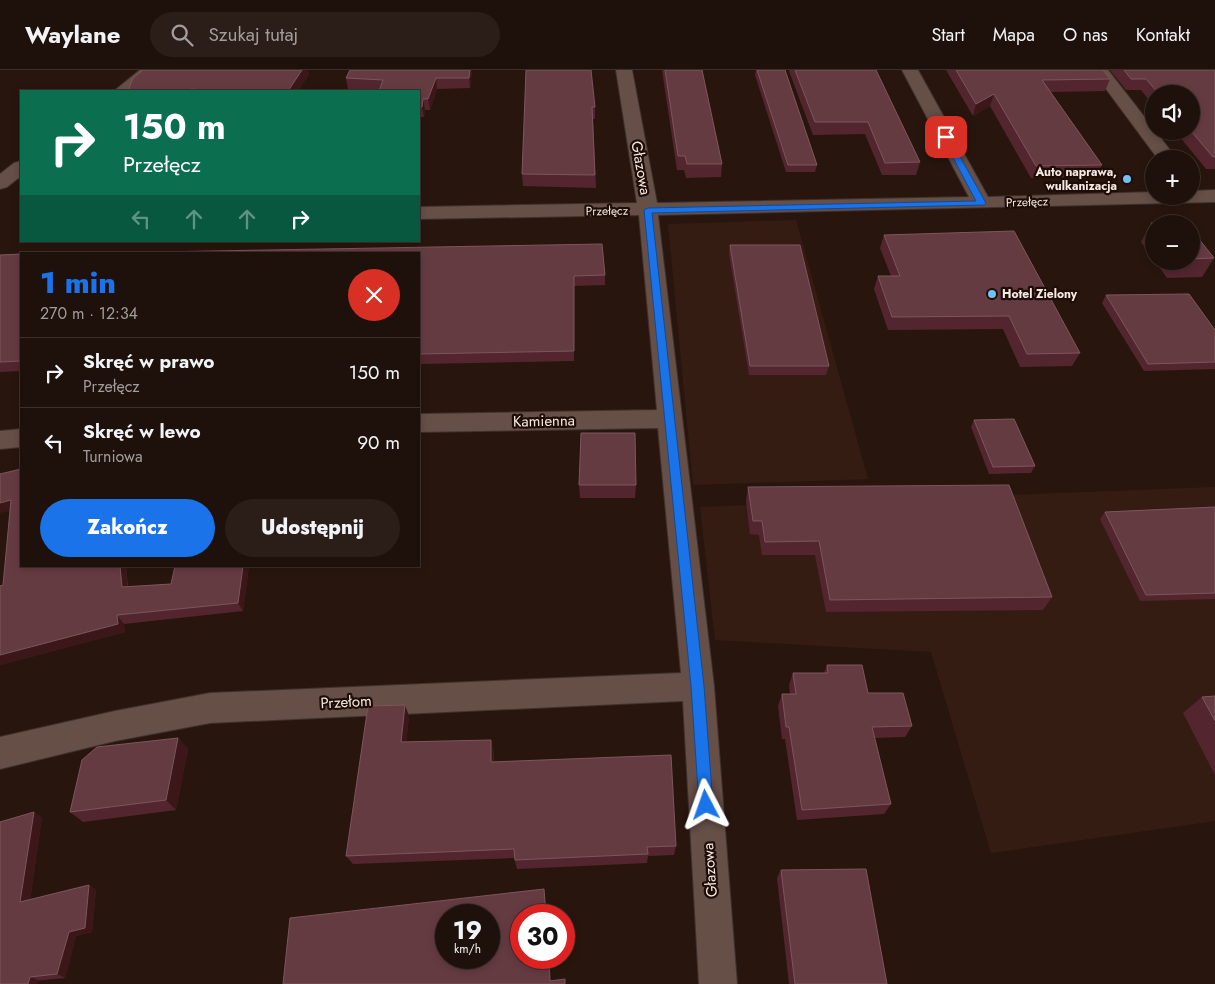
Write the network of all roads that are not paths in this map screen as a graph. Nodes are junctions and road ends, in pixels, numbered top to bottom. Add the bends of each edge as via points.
1 (151, 70) edge
2 (624, 70) edge
3 (910, 70) edge
4 (1100, 70) edge
5 (123, 90) edge
6 (1161, 150) edge
7 (20, 168) edge
8 (0, 183) edge
9 (0, 189) edge
10 (20, 192) edge
11 (1201, 194) edge
12 (982, 203) junction
13 (648, 210) junction
14 (420, 213) edge
15 (1215, 217) edge
16 (669, 419) junction
17 (420, 423) edge
18 (20, 438) edge
19 (0, 440) edge
20 (698, 686) junction
21 (0, 753) edge
22 (718, 984) edge

1 - 5 street
2 - 13 street, Głazowa
3 - 12 street
4 - 6 street
7 - 8 street
9 - 10 street
11 - 12 street, Przełęcz
11 - 15 street
12 - 13 street, Przełęcz
13 - 14 street, Przełęcz
13 - 16 street, Głazowa
16 - 17 street, Kamienna
16 - 20 street, Głazowa
18 - 19 street
20 - 21 street, Przełom via 210,708
20 - 22 street, Głazowa

